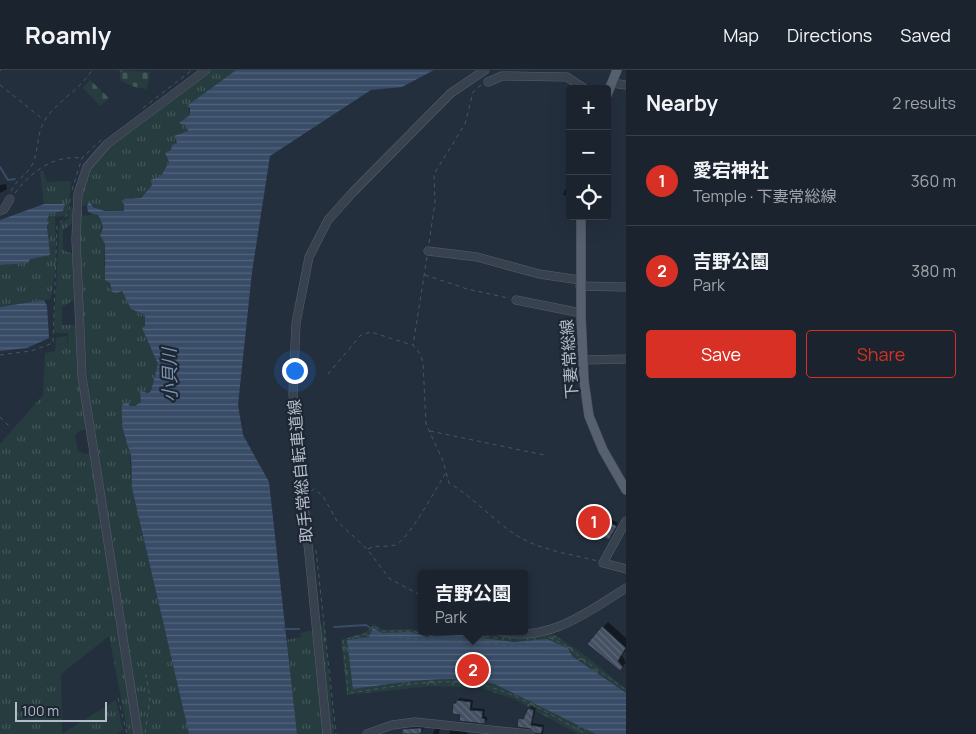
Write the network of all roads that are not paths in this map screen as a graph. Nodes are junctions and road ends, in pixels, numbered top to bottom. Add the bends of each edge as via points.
1 (206, 70) edge
2 (485, 70) edge
3 (617, 70) edge
4 (488, 82) road end
5 (579, 85) edge
6 (611, 85) edge
7 (626, 85) edge
8 (611, 89) edge
9 (10, 199) road end
10 (0, 211) edge
11 (581, 220) edge
12 (428, 251) road end
13 (580, 283) junction
14 (626, 287) edge
15 (516, 300) road end
16 (581, 313) junction
17 (626, 359) edge
18 (584, 360) junction
19 (626, 490) edge
20 (626, 521) edge
21 (626, 569) edge
22 (626, 588) edge
23 (528, 632) edge
24 (138, 734) edge
25 (327, 734) edge
26 (366, 734) edge
27 (530, 734) edge

1 - 24 street via 107,144 82,176 78,194 78,313 85,387
2 - 25 street, 取手常総自転車道線 via 451,93 352,192 328,220 309,258 296,323 293,394
3 - 6 main road
4 - 5 street via 502,76 567,77
7 - 8 street
9 - 10 street
11 - 13 main road, 下妻常総線
12 - 13 street via 477,258
13 - 14 street
13 - 16 main road, 下妻常総線
15 - 16 street
16 - 18 main road, 下妻常総線
17 - 18 street
18 - 19 main road, 下妻常総線 via 589,416 603,450
20 - 21 street via 603,562
22 - 23 street via 558,628
26 - 27 street via 392,725 415,722

